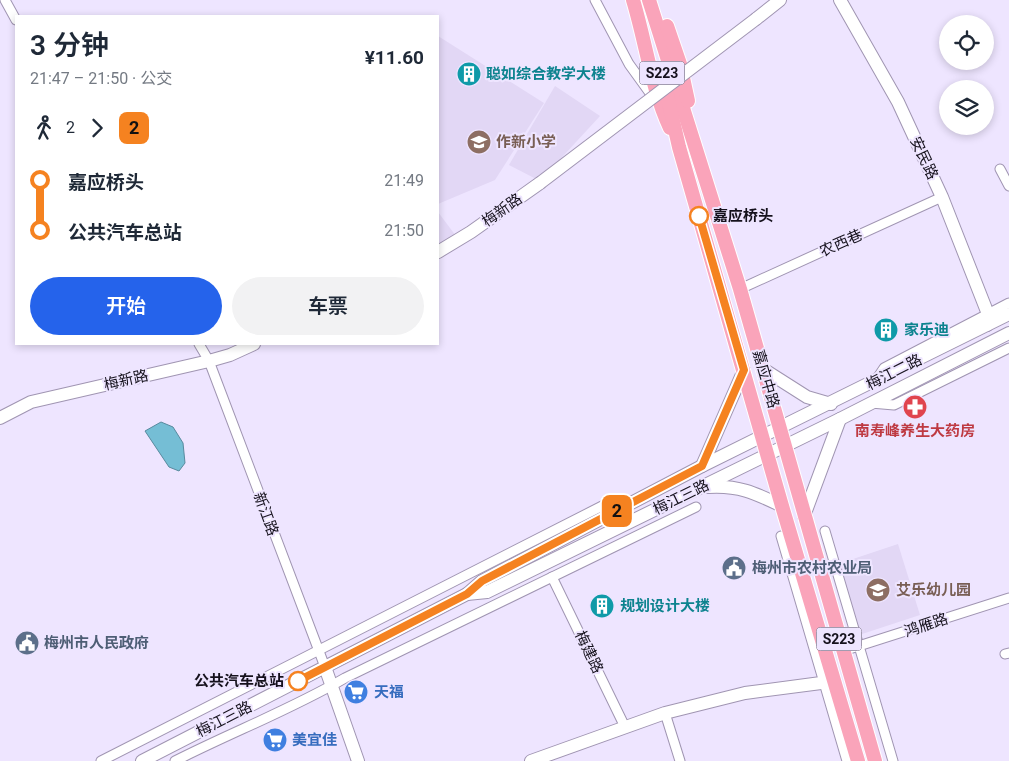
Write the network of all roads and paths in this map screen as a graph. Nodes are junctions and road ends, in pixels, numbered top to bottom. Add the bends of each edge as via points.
1 (5, 0) edge
2 (595, 0) edge
3 (633, 0) edge
4 (642, 0) edge
5 (649, 0) edge
6 (658, 0) edge
7 (780, 0) edge
8 (840, 0) edge
9 (15, 18) edge
10 (661, 109) junction
11 (690, 129) junction
12 (679, 147) junction
13 (1000, 169) dead end
14 (1009, 186) edge
15 (942, 196) junction
16 (439, 251) edge
17 (740, 289) junction
18 (1009, 303) edge
19 (1009, 314) edge
20 (988, 320) junction
21 (1009, 333) edge
22 (200, 345) edge
23 (252, 345) edge
24 (1009, 348) edge
25 (208, 361) junction
26 (763, 369) junction
27 (744, 370) junction
28 (871, 403) junction
29 (831, 404) junction
30 (0, 418) edge
31 (840, 419) junction
32 (780, 428) junction
33 (763, 437) junction
34 (785, 446) junction
35 (768, 455) junction
36 (702, 466) junction
37 (701, 487) junction
38 (610, 502) dead end
39 (782, 506) junction
40 (696, 508) dead end
41 (804, 516) junction
42 (825, 531) dead end
43 (782, 536) dead end
44 (552, 577) junction
45 (467, 594) junction
46 (1009, 598) edge
47 (859, 646) junction
48 (843, 651) junction
49 (325, 667) junction
50 (821, 683) dead end
51 (665, 713) junction
52 (625, 727) junction
53 (101, 761) edge
54 (142, 761) edge
55 (175, 761) edge
56 (358, 761) edge
57 (531, 761) edge
58 (680, 761) edge
59 (847, 761) edge
60 (858, 761) edge
61 (875, 761) edge
62 (893, 761) edge

1 - 9 street
2 - 10 street via 629,64
3 - 10 main road
4 - 12 main road, 嘉应中路 / S223
5 - 11 main road, 嘉应中路 / S223
6 - 11 main road via 687,90
7 - 16 main road, 梅新路, bridge via 540,183
8 - 15 main road, 安民路 via 898,102
10 - 12 main road
11 - 17 main road, 嘉应中路 / S223
12 - 27 main road, 嘉应中路 / S223
13 - 14 street
15 - 17 street, 农西巷
15 - 20 main road, 安民路
17 - 26 main road, 嘉应中路 / S223
18 - 20 street
19 - 20 main road, 梅江二路
20 - 29 main road, 梅江二路
21 - 28 main road, 梅江二路
22 - 25 street, 新江路
23 - 25 main road, 梅新路
24 - 28 street via 894,405
25 - 30 main road, 梅新路 via 31,402
25 - 49 street, 新江路
26 - 29 main road via 807,397
26 - 32 main road, 嘉应中路 / S223
27 - 33 main road, 嘉应中路 / S223
27 - 36 main road
28 - 31 main road, 梅江二路
29 - 32 main road, 梅江二路
31 - 34 main road, 梅江二路
31 - 41 main road
32 - 33 main road, 梅江三路
32 - 34 main road, 嘉应中路 / S223
33 - 35 main road, 嘉应中路 / S223
33 - 36 main road, 梅江三路
34 - 35 main road, 梅江三路
34 - 41 main road, 嘉应中路 / S223
35 - 37 main road, 梅江三路
35 - 39 main road, 嘉应中路 / S223
36 - 45 main road, 梅江三路 via 482,581
37 - 39 main road via 729,486
37 - 45 main road, 梅江三路 via 487,592
38 - 53 street
39 - 60 main road, 嘉应中路 / S223
40 - 44 street
41 - 48 main road, 嘉应中路 / S223
42 - 47 street
43 - 59 street
44 - 52 street, 梅建路
44 - 55 street via 345,678 304,702
45 - 49 main road, 梅江三路
46 - 47 street, 鸿雁路
47 - 48 street, 鸿雁路
47 - 62 street
48 - 61 main road, 嘉应中路 / S223
49 - 54 main road, 梅江三路
49 - 56 main road
50 - 51 main road via 745,693
51 - 52 main road
51 - 58 street
52 - 57 main road

